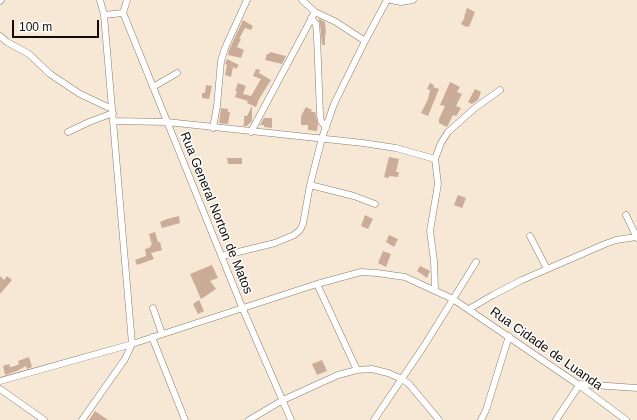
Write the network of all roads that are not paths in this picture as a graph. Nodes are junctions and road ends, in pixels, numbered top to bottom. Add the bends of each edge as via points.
1 (100, 0) edge
2 (127, 0) edge
3 (247, 0) edge
4 (302, 0) edge
5 (387, 0) edge
6 (391, 0) edge
7 (413, 0) edge
8 (315, 12) junction
9 (124, 13) junction
10 (104, 15) junction
11 (312, 18) junction
12 (0, 36) edge
13 (365, 41) junction
14 (177, 73) dead end
15 (153, 87) junction
16 (500, 90) dead end
17 (112, 111) junction
18 (113, 121) junction
19 (167, 122) junction
20 (213, 128) junction
21 (326, 128) junction
22 (68, 132) dead end
23 (251, 132) junction
24 (322, 138) junction
25 (435, 159) junction
26 (310, 185) junction
27 (375, 204) dead end
28 (626, 215) dead end
29 (530, 236) dead end
30 (636, 238) edge
31 (222, 256) junction
32 (476, 262) dead end
33 (547, 269) junction
34 (317, 284) junction
35 (435, 290) junction
36 (453, 299) junction
37 (242, 307) junction
38 (153, 308) dead end
39 (469, 309) junction
40 (162, 334) junction
41 (509, 336) junction
42 (152, 337) junction
43 (132, 344) junction
44 (357, 370) junction
45 (402, 379) junction
46 (0, 381) edge
47 (580, 385) junction
48 (637, 388) edge
49 (0, 389) edge
50 (283, 400) junction
51 (44, 420) edge
52 (82, 420) edge
53 (185, 420) edge
54 (250, 420) edge
55 (291, 420) edge
56 (374, 420) edge
57 (440, 420) edge
58 (481, 420) edge
59 (556, 420) edge
60 (626, 420) edge

1 - 10 street
2 - 9 street
3 - 20 street via 221,61
4 - 8 street
5 - 13 street
6 - 7 street
8 - 11 street
8 - 13 street
9 - 10 street
9 - 15 street, Rua General Norton de Matos
10 - 17 street
11 - 21 street via 318,36 320,115
11 - 23 street
12 - 17 street via 29,54 50,74
13 - 21 street via 334,104
14 - 15 street
15 - 19 street, Rua General Norton de Matos
16 - 25 street via 448,132
17 - 18 street
17 - 22 street
18 - 19 street
18 - 43 street
19 - 20 street
19 - 31 street, Rua General Norton de Matos
20 - 23 street
21 - 24 street
23 - 24 street
24 - 25 street via 396,148
24 - 26 street
25 - 35 street via 438,184 430,232
26 - 27 street via 348,194
26 - 31 street via 304,224 294,235 275,243
28 - 30 street
29 - 33 street
30 - 33 street via 616,240
31 - 37 street, Rua General Norton de Matos
32 - 36 street
33 - 39 street
34 - 35 street, Rua Cidade de Luanda via 361,272 377,272 405,277
34 - 37 street, Rua Cidade de Luanda
34 - 44 street
35 - 36 street, Rua Cidade de Luanda
36 - 39 street, Rua Cidade de Luanda
36 - 45 street
37 - 40 street, Rua Cidade de Luanda
37 - 50 street, Rua General Norton de Matos
38 - 40 street
39 - 41 street, Rua Cidade de Luanda
40 - 42 street, Rua Cidade de Luanda
41 - 47 street, Rua Cidade de Luanda
41 - 58 street
42 - 43 street, Rua Cidade de Luanda
42 - 53 street
43 - 46 street, Rua Cidade de Luanda
43 - 52 street via 125,359
44 - 45 street via 372,369
44 - 50 street
45 - 56 street
45 - 57 street via 415,390
47 - 48 street
47 - 59 street
47 - 60 street, Rua Cidade de Luanda
49 - 51 street
50 - 54 street
50 - 55 street, Rua General Norton de Matos

